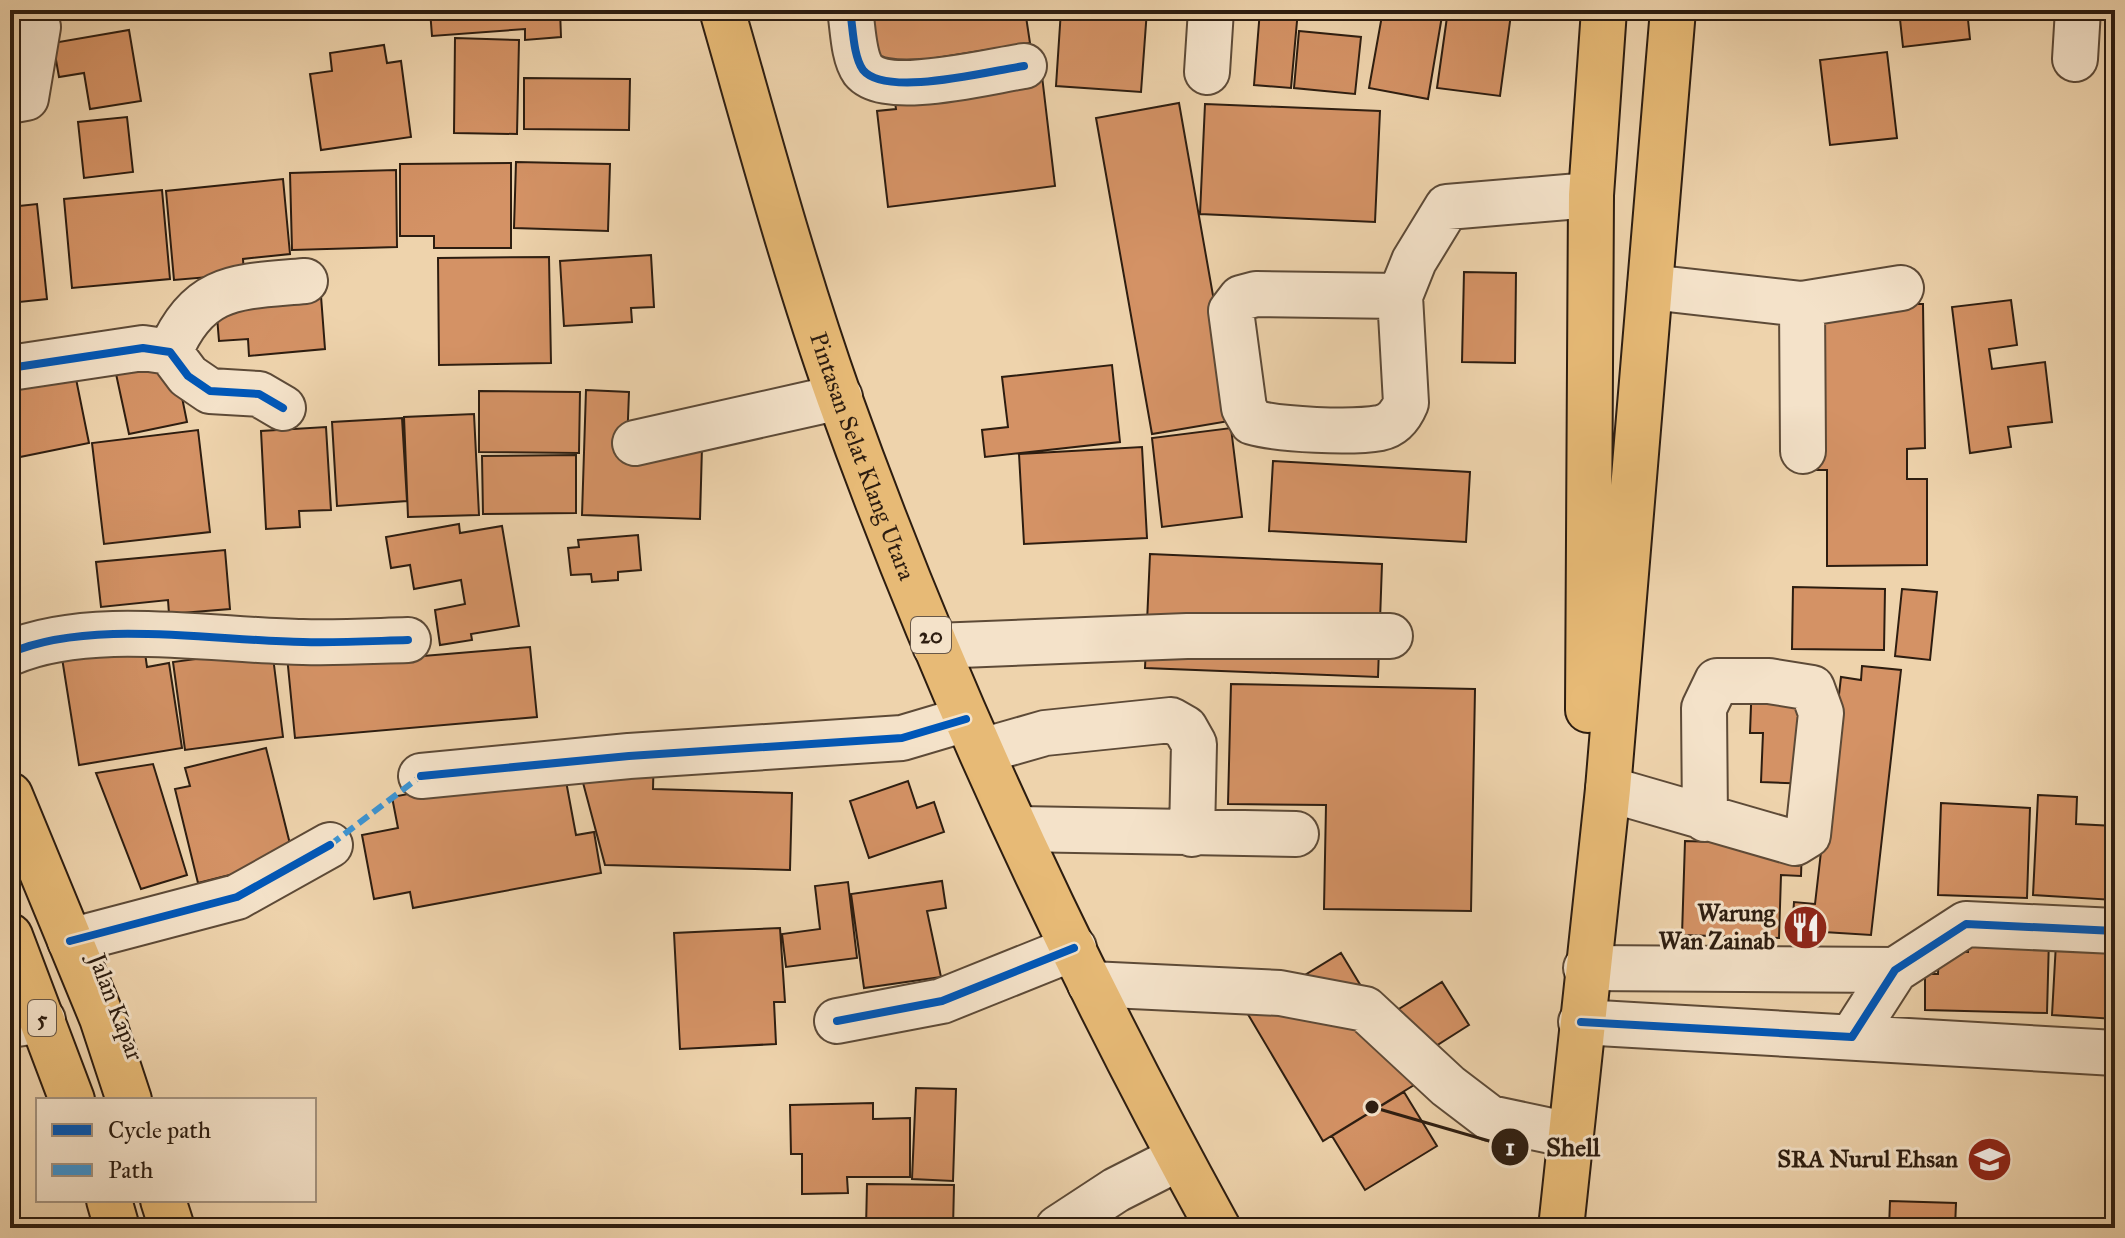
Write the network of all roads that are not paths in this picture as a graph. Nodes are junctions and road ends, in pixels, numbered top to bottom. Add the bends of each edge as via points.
1 (33, 10) edge
2 (722, 10) edge
3 (850, 10) edge
4 (1211, 10) edge
5 (1604, 10) edge
6 (2078, 10) edge
7 (1676, 21) edge
8 (2075, 59) dead end
9 (1024, 66) dead end
10 (1207, 72) dead end
11 (10, 101) edge
12 (1591, 195) junction
13 (305, 281) dead end
14 (1650, 287) junction
15 (1901, 288) dead end
16 (1400, 296) junction
17 (1802, 304) junction
18 (170, 352) junction
19 (10, 368) edge
20 (840, 397) junction
21 (283, 408) dead end
22 (635, 443) dead end
23 (1803, 451) dead end
24 (1390, 636) dead end
25 (408, 640) dead end
26 (935, 646) junction
27 (10, 653) edge
28 (974, 735) junction
29 (421, 776) dead end
30 (1608, 789) junction
31 (10, 795) edge
32 (1705, 819) dead end
33 (1019, 829) junction
34 (1192, 834) junction
35 (1296, 834) dead end
36 (330, 845) dead end
37 (2115, 931) edge
38 (10, 936) edge
39 (70, 941) junction
40 (1082, 966) junction
41 (1586, 968) junction
42 (1895, 970) junction
43 (837, 1021) dead end
44 (1581, 1022) junction
45 (27, 1023) edge
46 (1852, 1037) junction
47 (2115, 1053) edge
48 (71, 1098) edge
49 (128, 1098) edge
50 (1570, 1135) junction
51 (1179, 1158) junction
52 (110, 1202) edge
53 (164, 1202) edge
54 (117, 1228) edge
55 (172, 1228) edge
56 (1058, 1228) edge
57 (1218, 1228) edge
58 (1561, 1228) edge

1 - 11 street via 38,27 26,98
2 - 20 main road, Pintasan Selat Klang Utara / 20
3 - 9 street via 861,67 873,79 897,85
4 - 10 street
5 - 12 main road
6 - 8 street
7 - 14 main road
12 - 16 street via 1447,207
12 - 41 main road
13 - 18 street via 243,287 203,301 182,323
14 - 17 street
14 - 30 main road
15 - 17 street
16 - 16 street via 1241,298 1231,311 1244,408 1252,422 1272,428 1382,428 1400,417 1406,403
17 - 23 street
18 - 19 street via 143,348
18 - 21 street via 188,376 210,391 259,394
20 - 22 street
20 - 26 main road, Pintasan Selat Klang Utara / 20
24 - 26 street via 1187,636
25 - 27 street via 303,642 142,633 33,643
26 - 28 main road, Pintasan Selat Klang Utara / 20
28 - 29 street via 629,756
28 - 33 main road, Pintasan Selat Klang Utara / 20
28 - 34 street via 1171,720 1185,728 1194,744
30 - 32 street
30 - 41 main road
31 - 39 main road, Jalan Kapar / 5
33 - 34 street
33 - 40 main road, Pintasan Selat Klang Utara / 20
34 - 35 street
36 - 39 street via 237,897
37 - 42 street via 1966,924
38 - 45 main road, 5
39 - 49 main road, Jalan Kapar / 5
40 - 43 street
40 - 50 street via 1365,1009 1490,1118
40 - 51 main road, Pintasan Selat Klang Utara / 20
41 - 42 street
41 - 44 main road
42 - 46 street
44 - 46 street
44 - 50 main road
45 - 48 main road, 5
46 - 47 street
50 - 58 main road
51 - 56 street
51 - 57 main road, Pintasan Selat Klang Utara / 20
52 - 54 main road
53 - 55 main road

